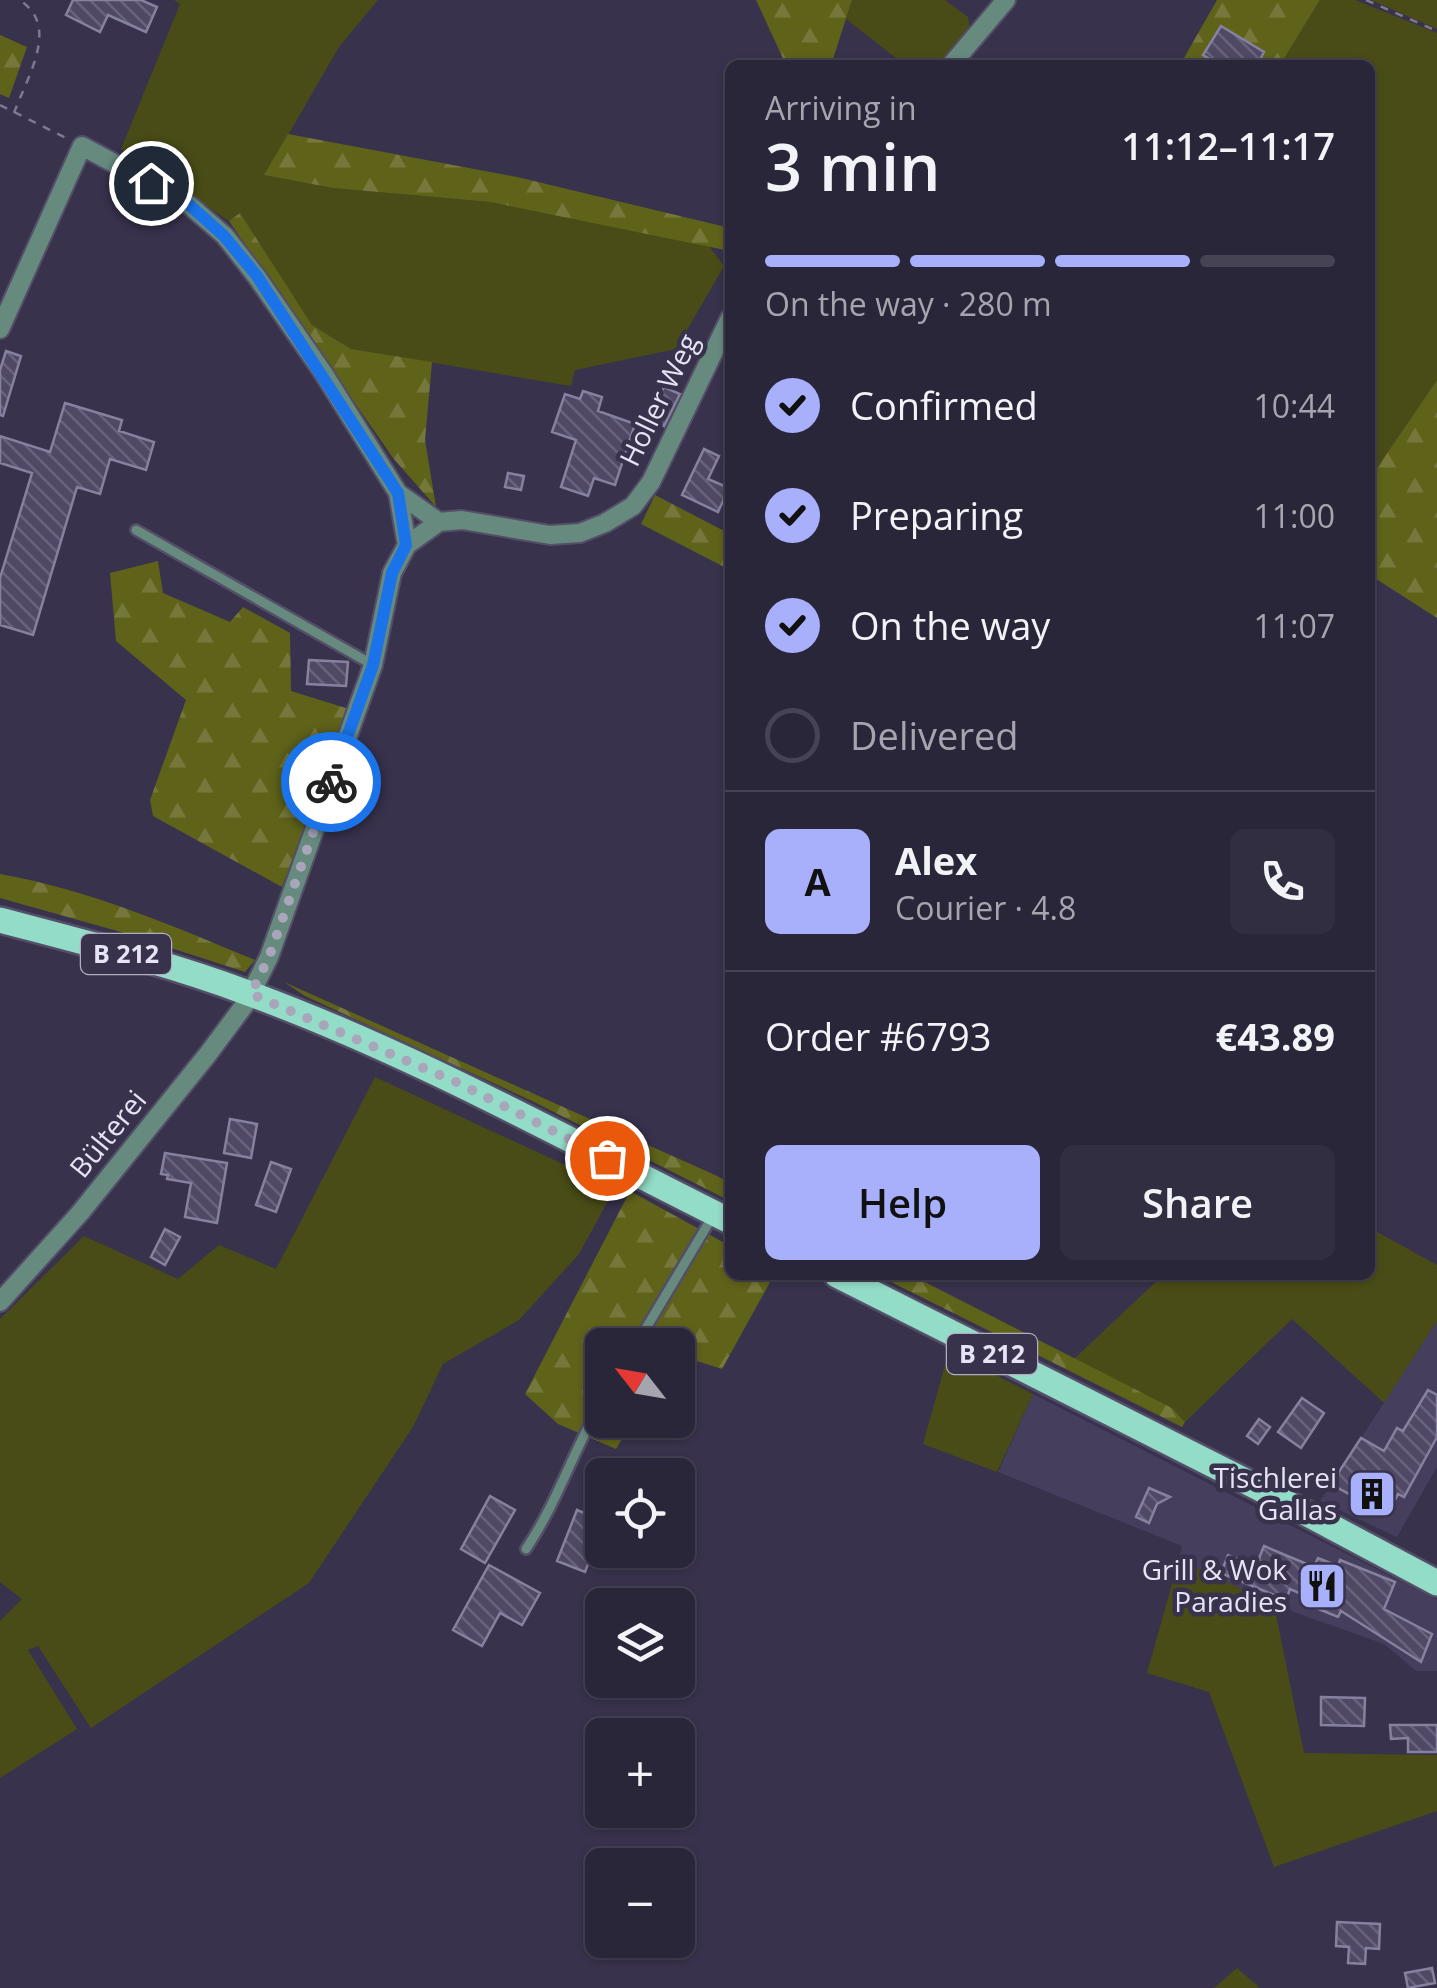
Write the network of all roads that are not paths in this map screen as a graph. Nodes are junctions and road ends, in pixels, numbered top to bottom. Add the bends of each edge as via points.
1 (1006, 0) edge
2 (955, 60) edge
3 (0, 328) edge
4 (725, 328) edge
5 (398, 493) junction
6 (439, 522) junction
7 (136, 530) dead end
8 (406, 545) junction
9 (373, 665) junction
10 (0, 920) edge
11 (251, 994) junction
12 (722, 1218) edge
13 (847, 1280) edge
14 (0, 1302) edge
15 (648, 1328) edge
16 (585, 1432) edge
17 (526, 1550) dead end
18 (1437, 1584) edge

1 - 2 street
3 - 5 street via 82,146 186,202 224,236 324,374
4 - 6 street, Holler Weg via 633,506 580,534
5 - 6 street
5 - 8 street
6 - 8 street
7 - 9 lane
8 - 9 street via 392,573
9 - 11 street
10 - 11 main road, B 212
11 - 12 main road, B 212 via 456,1082
11 - 14 street, Bülterei via 80,1213
12 - 15 lane
13 - 18 main road, B 212
16 - 17 lane

